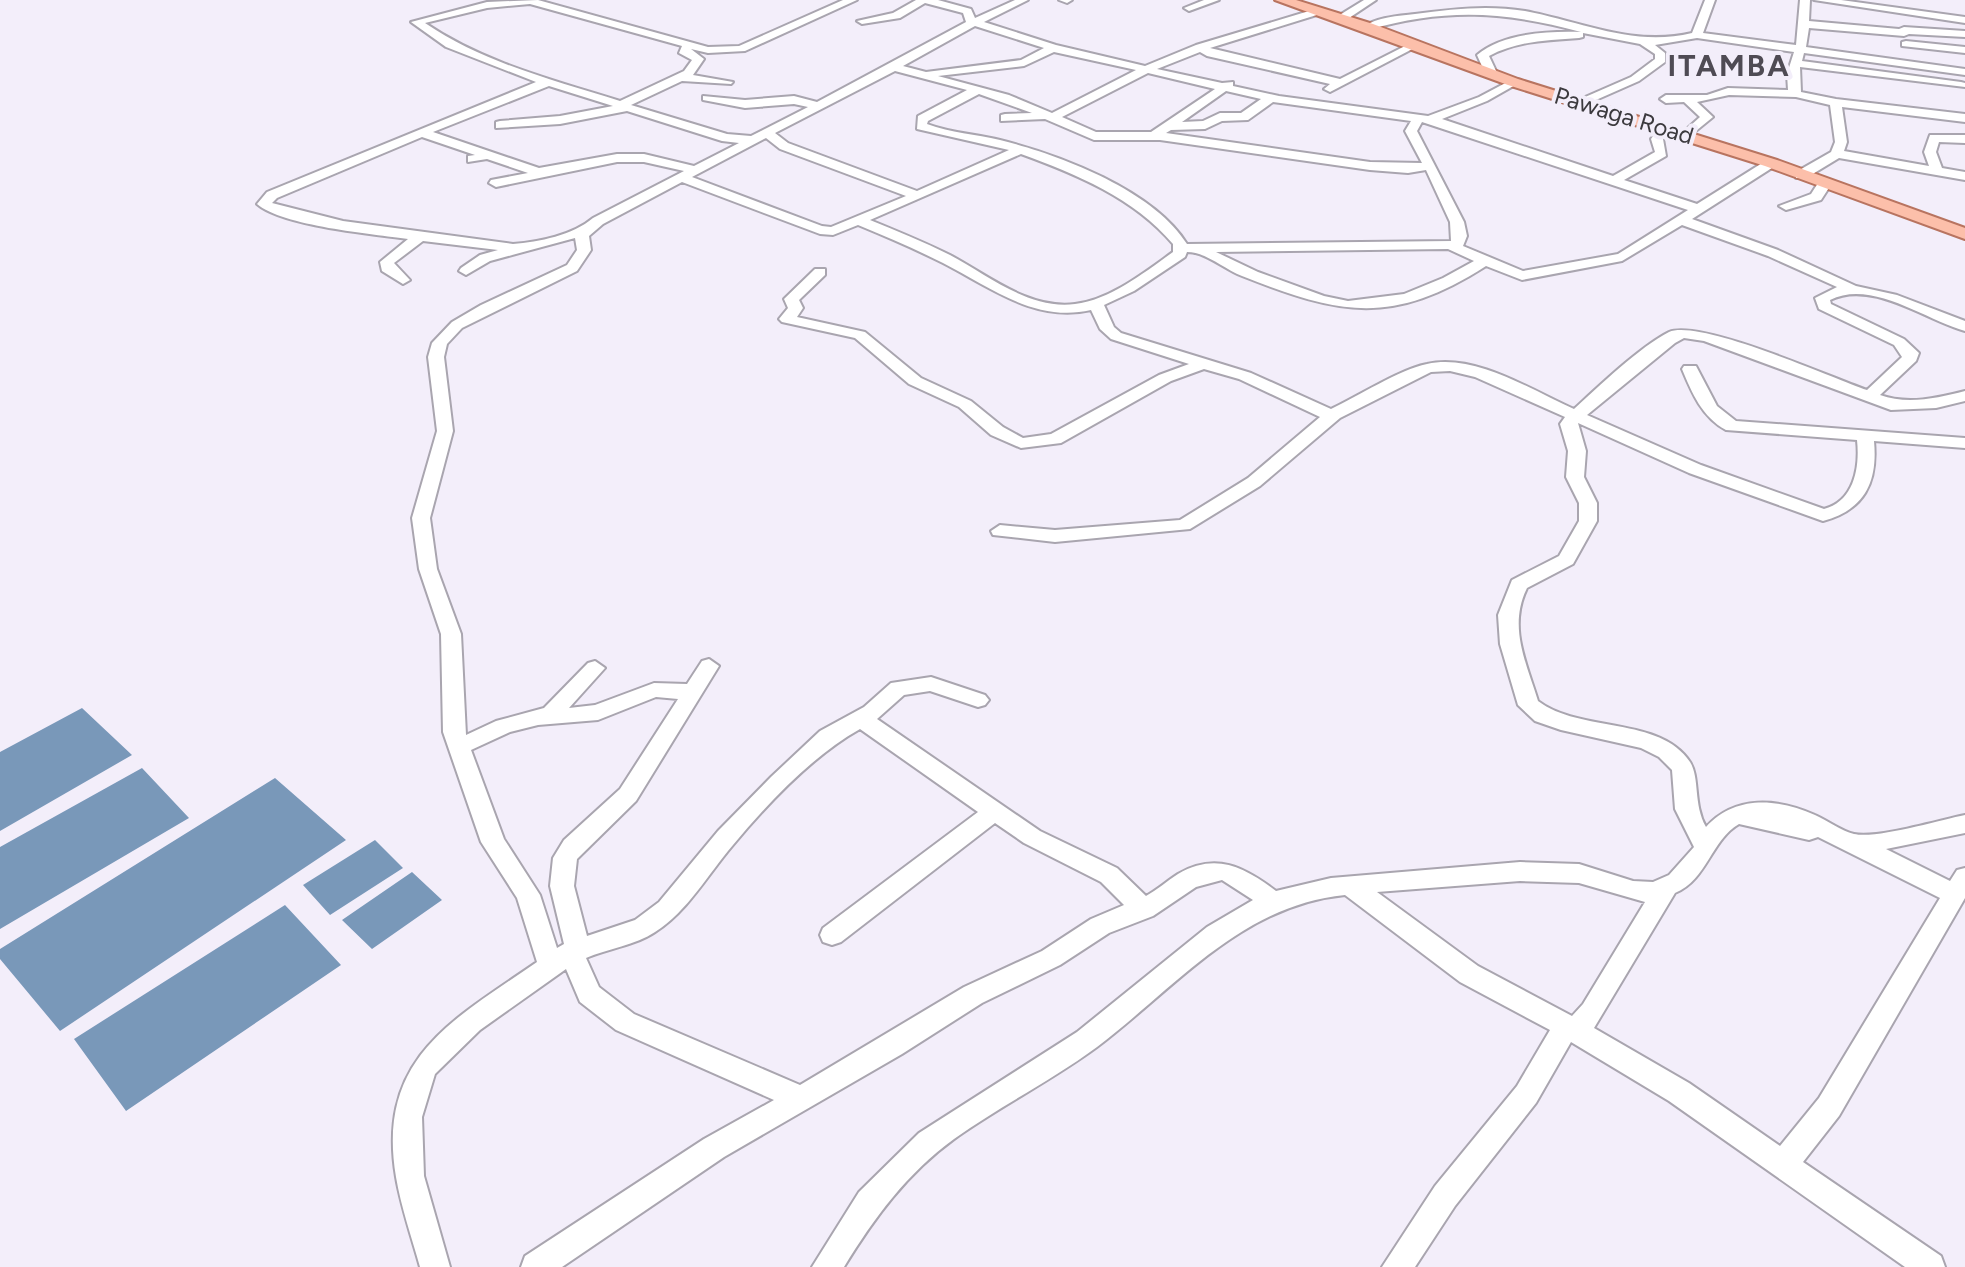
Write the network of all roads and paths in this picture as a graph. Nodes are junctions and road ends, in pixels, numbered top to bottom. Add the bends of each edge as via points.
1 (852, 0) edge
2 (924, 0) edge
3 (1023, 0) edge
4 (1214, 0) edge
5 (1282, 0) edge
6 (1371, 0) edge
7 (1710, 0) edge
8 (1805, 0) edge
9 (1822, 0) edge
10 (1189, 8) dead end
11 (1319, 11) junction
12 (1908, 12) junction
13 (1342, 18) junction
14 (971, 19) junction
15 (1965, 20) edge
16 (862, 21) dead end
17 (1803, 24) junction
18 (1368, 27) junction
19 (1595, 34) junction
20 (1965, 34) edge
21 (1697, 35) junction
22 (1905, 36) junction
23 (1644, 42) junction
24 (1415, 45) junction
25 (690, 46) junction
26 (1200, 47) junction
27 (1940, 47) junction
28 (1053, 48) junction
29 (1799, 50) junction
30 (1965, 50) edge
31 (1483, 55) junction
32 (1458, 61) junction
33 (1794, 63) junction
34 (1261, 65) junction
35 (1909, 65) junction
36 (893, 67) junction
37 (1141, 70) junction
38 (1945, 70) junction
39 (1965, 72) edge
40 (1491, 73) junction
41 (687, 74) junction
42 (923, 75) junction
43 (1866, 75) junction
44 (727, 82) dead end
45 (1513, 82) junction
46 (549, 83) junction
47 (1340, 83) junction
48 (1965, 86) edge
49 (1224, 87) junction
50 (979, 89) junction
51 (1796, 94) junction
52 (707, 98) dead end
53 (1271, 98) junction
54 (1666, 99) dead end
55 (1689, 101) junction
56 (1580, 103) junction
57 (1304, 104) junction
58 (1840, 104) junction
59 (624, 106) junction
60 (818, 106) junction
61 (1050, 116) junction
62 (1005, 118) dead end
63 (1965, 118) edge
64 (1424, 119) junction
65 (1704, 121) junction
66 (500, 125) dead end
67 (1169, 126) junction
68 (1662, 128) junction
69 (421, 132) junction
70 (1686, 135) junction
71 (1154, 136) junction
72 (761, 137) junction
73 (1965, 139) edge
74 (1019, 150) junction
75 (1837, 154) junction
76 (488, 155) junction
77 (472, 159) dead end
78 (1771, 163) junction
79 (1428, 166) junction
80 (545, 172) junction
81 (1943, 172) junction
82 (687, 174) junction
83 (1801, 175) junction
84 (1965, 176) edge
85 (1611, 182) junction
86 (496, 183) dead end
87 (1825, 183) junction
88 (1965, 190) edge
89 (919, 196) junction
90 (1786, 206) dead end
91 (1696, 208) junction
92 (1682, 217) junction
93 (859, 221) junction
94 (587, 230) junction
95 (1965, 234) edge
96 (422, 235) junction
97 (1199, 246) junction
98 (1452, 246) junction
99 (518, 248) junction
100 (1182, 248) junction
101 (1482, 262) junction
102 (466, 271) dead end
103 (820, 272) dead end
104 (403, 280) dead end
105 (1851, 288) junction
106 (1095, 303) junction
107 (1965, 326) edge
108 (1202, 364) junction
109 (1690, 369) dead end
110 (1965, 396) edge
111 (1868, 398) junction
112 (1576, 415) junction
113 (1332, 416) junction
114 (1865, 435) junction
115 (1965, 443) edge
116 (1000, 531) dead end
117 (709, 666) dead end
118 (595, 668) dead end
119 (691, 692) junction
120 (978, 700) dead end
121 (539, 719) junction
122 (861, 719) junction
123 (459, 747) junction
124 (994, 812) junction
125 (1965, 824) edge
126 (1851, 843) junction
127 (1705, 846) junction
128 (1350, 886) junction
129 (1960, 886) edge
130 (1666, 887) junction
131 (1273, 902) junction
132 (1144, 909) junction
133 (832, 935) dead end
134 (566, 956) junction
135 (1569, 1029) junction
136 (800, 1098) junction
137 (1782, 1166) junction
138 (435, 1267) edge
139 (536, 1267) edge
140 (827, 1267) edge
141 (1397, 1267) edge
142 (1930, 1267) edge

1 - 25 street via 741,49 719,52
2 - 14 street
2 - 16 street via 896,16
3 - 14 street
4 - 10 street
5 - 11 main road, Pawaga Road
6 - 13 street
7 - 21 street
8 - 17 street
9 - 12 street
11 - 13 main road, Pawaga Road
11 - 26 street
12 - 15 street
12 - 22 street via 1902,22
13 - 18 main road, Pawaga Road
14 - 28 street
14 - 36 street
17 - 22 street
17 - 29 street
18 - 19 street via 1494,11
18 - 24 main road, Pawaga Road
19 - 23 street
19 - 31 street via 1520,41
20 - 22 street
21 - 23 street
21 - 29 street
22 - 27 street
22 - 35 street
23 - 56 street via 1660,53 1661,60 1635,79
24 - 32 main road, Pawaga Road
24 - 47 street
25 - 41 street via 683,51 698,59
25 - 46 street via 530,1 416,22 464,52
26 - 34 street
26 - 37 street
27 - 30 street
27 - 38 street
28 - 37 street
28 - 42 street via 1024,63
29 - 33 street
29 - 35 street
31 - 32 street
31 - 40 street
32 - 40 main road, Pawaga Road
33 - 43 street
33 - 51 street
34 - 47 street
34 - 49 street
35 - 38 street
36 - 42 street
36 - 60 street
37 - 49 street
37 - 61 street
38 - 39 street
40 - 45 main road, Pawaga Road
41 - 44 street via 687,79
41 - 59 street
42 - 50 street
43 - 48 street
43 - 58 street
45 - 56 main road, Pawaga Road
45 - 64 street via 1483,99
46 - 59 street
46 - 69 street
47 - 57 street
49 - 53 street
49 - 67 street
50 - 61 street
50 - 74 street via 922,119 921,126
51 - 55 street via 1728,91
51 - 58 street
52 - 60 street via 745,104 798,100
53 - 57 street
53 - 67 street via 1244,117
54 - 55 street
55 - 65 street via 1707,117
56 - 68 main road, Pawaga Road
57 - 64 street
58 - 63 street
58 - 75 street
59 - 66 street via 560,120
59 - 72 street via 726,138
60 - 72 street
61 - 62 street
61 - 71 street via 1094,136
64 - 79 street via 1411,131
64 - 85 street
65 - 68 street
65 - 70 street
67 - 71 street
68 - 70 main road, Pawaga Road
68 - 85 street via 1657,139 1662,153
69 - 76 street
69 - 96 street via 272,195 264,204 284,213
70 - 78 main road, Pawaga Road
71 - 79 street via 1370,166
72 - 82 street
72 - 89 street
73 - 81 street via 1934,138 1930,152
74 - 89 street
74 - 100 street via 1067,167 1133,203 1168,228
75 - 81 street
75 - 83 street
76 - 77 street
76 - 80 street
78 - 83 main road, Pawaga Road
78 - 91 street
79 - 98 street via 1448,197 1460,237
80 - 82 street via 644,158
80 - 86 street
81 - 84 street
81 - 88 street
82 - 93 street via 824,231
82 - 94 street
83 - 87 main road, Pawaga Road
85 - 91 street
87 - 90 street via 1816,197
87 - 95 main road, Pawaga Road
89 - 93 street
91 - 92 street
92 - 101 street via 1622,257 1533,276
92 - 105 street via 1690,225 1773,253
93 - 106 street via 1040,305 1072,309
94 - 99 street
94 - 123 street via 582,235 584,250 572,268 457,325 440,343 436,357 445,431 423,503 422,531 434,591 451,634
96 - 99 street
96 - 104 street via 387,262
97 - 98 street
97 - 100 street
97 - 101 street via 1260,280 1349,305 1413,294 1447,283
98 - 101 street
99 - 102 street via 485,258
100 - 106 street via 1174,259
103 - 108 street via 789,300 796,308 787,319 860,335 915,381 965,404 1021,443 1055,439 1178,371
105 - 107 street
105 - 111 street via 1831,291 1822,302 1833,313 1889,337 1911,353
106 - 108 street via 1116,336
108 - 113 street via 1245,376
109 - 114 street via 1707,405 1732,426
110 - 111 street via 1910,405
111 - 112 street via 1688,334 1675,335 1652,349
112 - 113 street via 1450,366 1404,378
112 - 114 street via 1695,469 1823,515 1839,511 1856,495 1869,463
112 - 127 street via 1568,431 1577,451 1575,477 1588,503 1588,521 1577,533 1571,556 1519,584 1505,631 1536,713 1619,733 1680,764 1685,773 1684,806
113 - 116 street via 1254,482 1184,525 1055,536
114 - 115 street
117 - 119 street
118 - 121 street
119 - 121 street via 654,690 598,712
119 - 134 street via 628,795 565,858
120 - 122 street via 931,684 905,685
121 - 123 street via 504,726
122 - 124 street
122 - 134 street via 828,737 779,783 726,837 668,909 644,927
123 - 134 street via 493,842
124 - 132 street via 1109,875
124 - 133 street
125 - 126 street
126 - 127 street via 1780,811 1755,809 1724,819
126 - 129 street
127 - 130 street via 1693,866
128 - 130 street via 1453,875 1567,872 1591,874 1630,890
128 - 131 street
128 - 135 street via 1469,974
129 - 137 street via 1829,1107
130 - 135 street via 1592,1012
131 - 132 street via 1224,871 1206,872
131 - 140 street via 1242,916 1089,1038 943,1131 883,1186
132 - 136 street via 1100,926 1051,958 973,995
134 - 136 street via 589,994 625,1022
134 - 138 street via 440,1049 413,1092 408,1117 410,1176
135 - 137 street via 1679,1092
135 - 141 street
136 - 139 street via 714,1148
137 - 142 street

